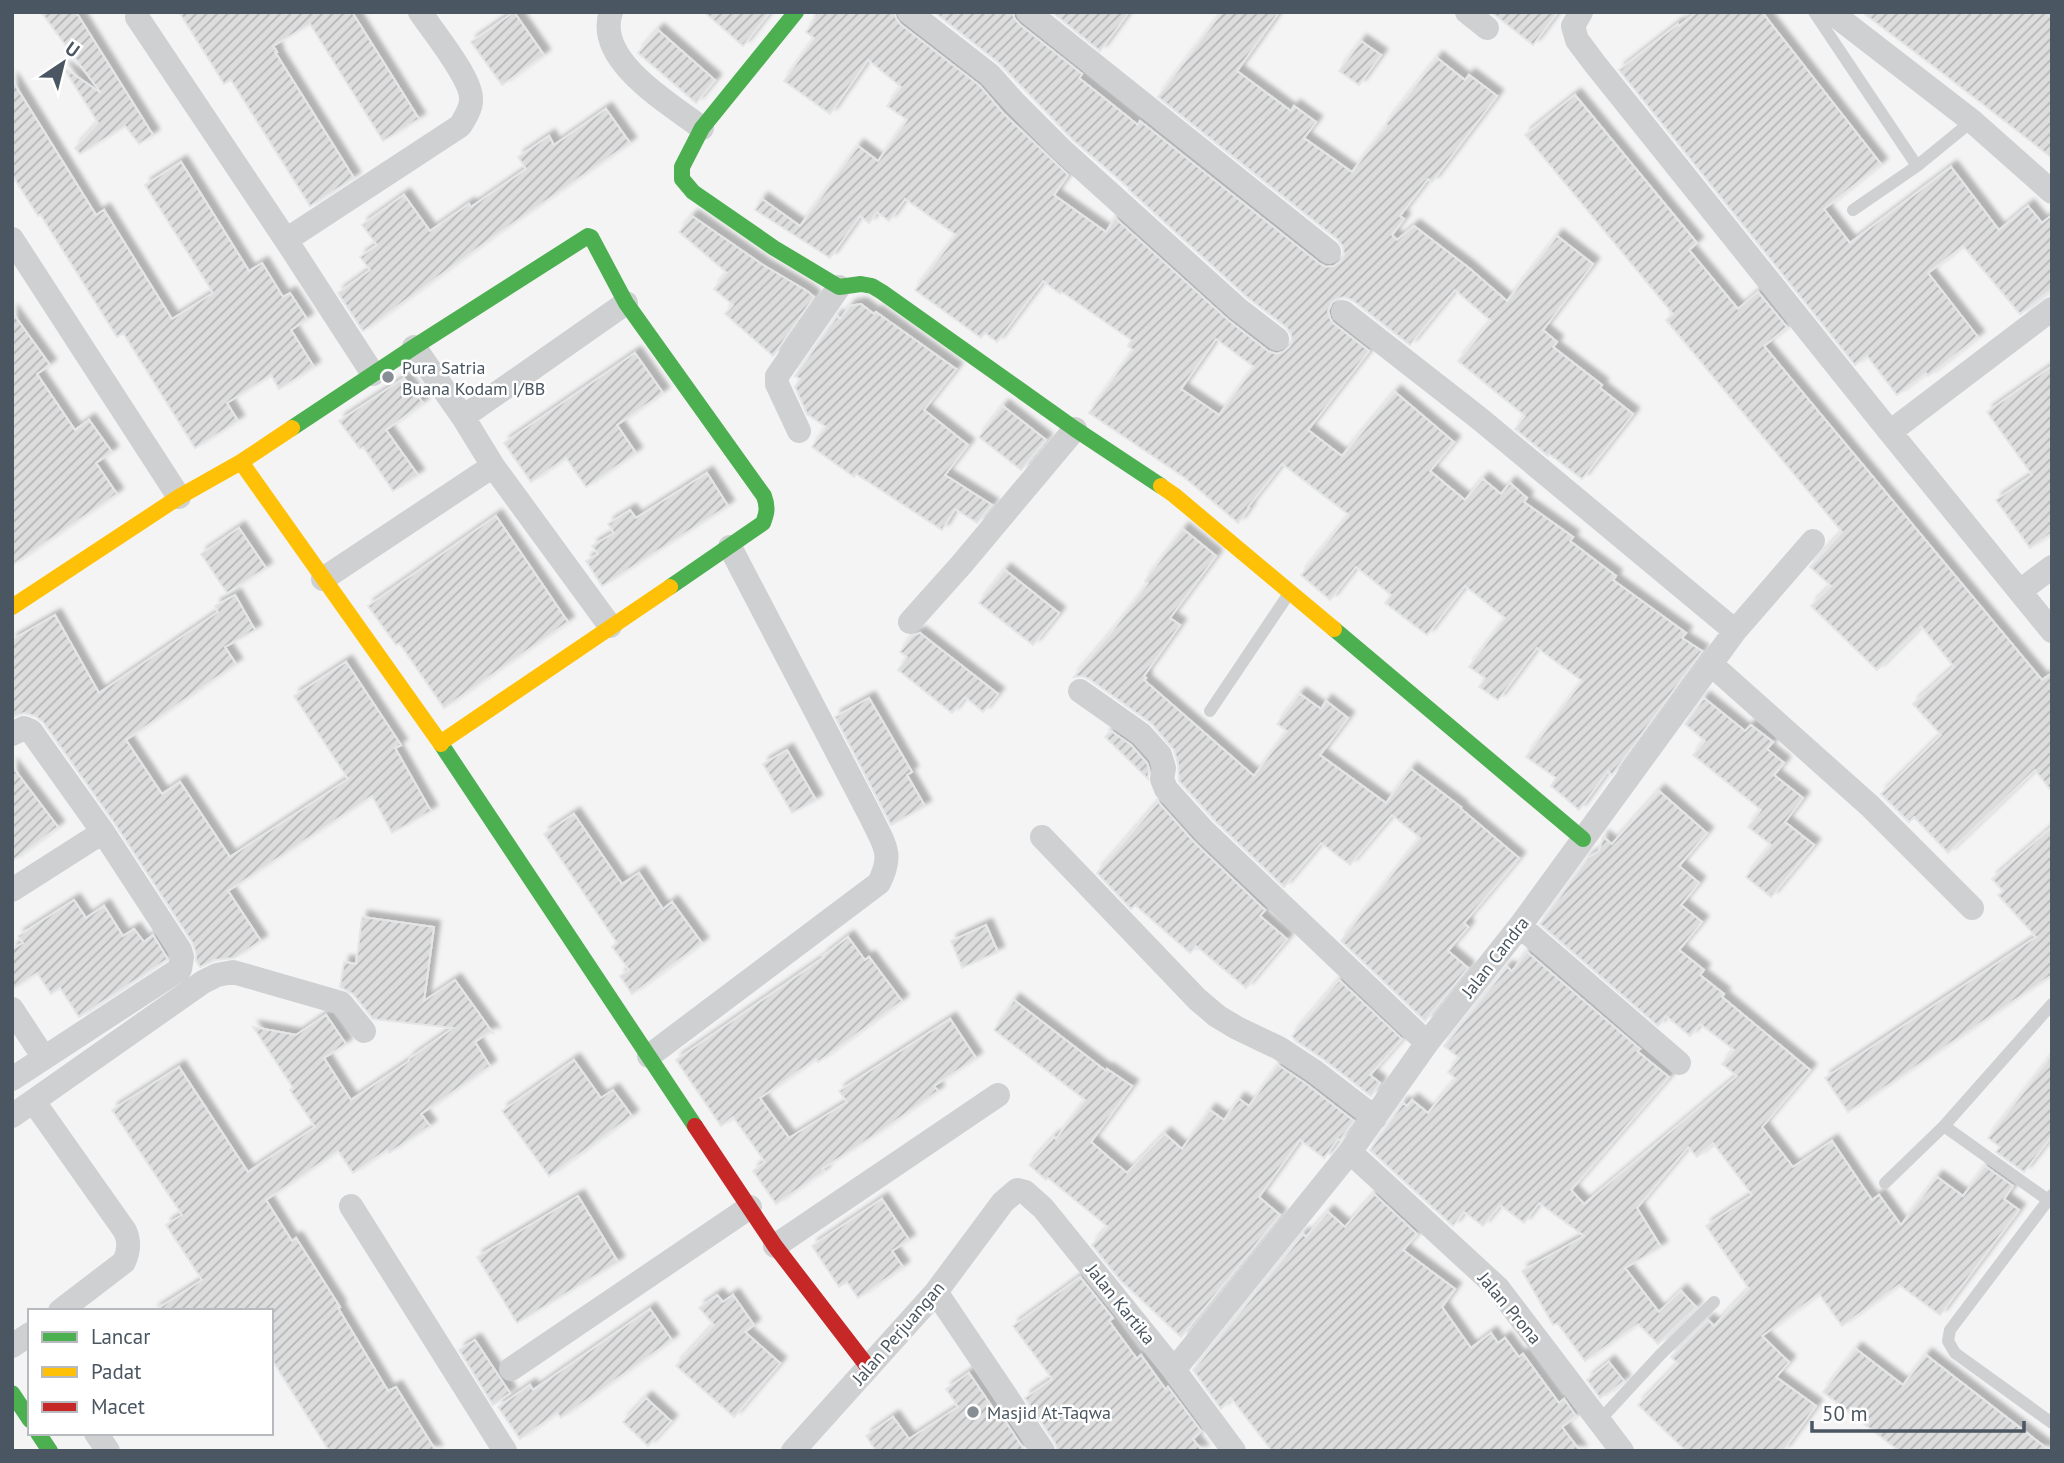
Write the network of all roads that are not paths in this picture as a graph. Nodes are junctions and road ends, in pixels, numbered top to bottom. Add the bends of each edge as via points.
1 (420, 12) edge
2 (611, 12) edge
3 (796, 12) edge
4 (909, 12) edge
5 (1027, 12) edge
6 (1467, 12) edge
7 (1581, 12) edge
8 (1814, 12) edge
9 (1831, 12) edge
10 (137, 17) dead end
11 (1487, 28) dead end
12 (1972, 121) junction
13 (702, 128) junction
14 (1917, 166) junction
15 (2052, 192) edge
16 (1853, 210) dead end
17 (12, 239) edge
18 (286, 240) junction
19 (1329, 252) dead end
20 (839, 287) junction
21 (626, 303) junction
22 (2052, 309) edge
23 (1343, 312) dead end
24 (1276, 339) dead end
25 (414, 347) junction
26 (373, 374) junction
27 (463, 417) junction
28 (1076, 429) junction
29 (799, 431) dead end
30 (1890, 432) junction
31 (240, 462) junction
32 (493, 466) junction
33 (179, 497) junction
34 (1813, 541) dead end
35 (730, 547) junction
36 (2052, 567) edge
37 (323, 579) junction
38 (2020, 591) junction
39 (1290, 593) junction
40 (12, 607) edge
41 (909, 622) dead end
42 (610, 626) junction
43 (1735, 631) junction
44 (2052, 631) edge
45 (1712, 664) junction
46 (1080, 691) dead end
47 (1210, 710) dead end
48 (12, 734) edge
49 (440, 743) junction
50 (103, 832) junction
51 (1042, 837) dead end
52 (1583, 839) junction
53 (12, 890) edge
54 (1972, 908) dead end
55 (1520, 926) junction
56 (2052, 1004) edge
57 (12, 1009) edge
58 (364, 1031) dead end
59 (1427, 1044) junction
60 (649, 1056) junction
61 (44, 1058) junction
62 (1679, 1063) dead end
63 (12, 1079) edge
64 (998, 1095) dead end
65 (34, 1102) junction
66 (12, 1116) edge
67 (1375, 1118) junction
68 (1944, 1126) junction
69 (1350, 1152) junction
70 (1885, 1183) dead end
71 (2050, 1197) edge
72 (351, 1206) dead end
73 (750, 1207) junction
74 (997, 1212) joint
75 (775, 1247) junction
76 (936, 1292) junction
77 (1714, 1302) dead end
78 (63, 1309) edge
79 (28, 1335) edge
80 (12, 1346) edge
81 (868, 1367) junction
82 (511, 1369) dead end
83 (1174, 1370) junction
84 (12, 1393) edge
85 (28, 1417) edge
86 (1599, 1421) junction
87 (2052, 1423) edge
88 (97, 1435) edge
89 (43, 1441) edge
90 (26, 1451) edge
91 (108, 1451) edge
92 (505, 1451) edge
93 (793, 1451) edge
94 (1043, 1451) edge
95 (1234, 1451) edge
96 (1622, 1451) edge

1 - 18 street via 467,81 471,100 460,126
2 - 13 street via 607,25 610,39 631,74
3 - 13 main road
4 - 24 street via 990,75 1063,151
5 - 19 street
6 - 11 street
7 - 30 street via 1573,26 1577,40
8 - 14 lane
9 - 12 street
10 - 18 street
12 - 14 lane
12 - 15 street
13 - 20 main road via 682,167 682,179 693,192
14 - 16 lane
17 - 33 street
18 - 26 street
20 - 28 main road via 872,286
20 - 29 street via 777,376
21 - 25 main road via 588,236
21 - 27 street
21 - 35 main road via 764,496 767,514 763,523
22 - 30 street
23 - 43 street
25 - 26 main road
25 - 27 street
26 - 31 main road
27 - 32 street
28 - 39 main road via 1174,495
28 - 41 street
30 - 38 street
31 - 33 main road
31 - 37 main road
32 - 37 street
32 - 42 street
33 - 40 main road
34 - 43 street, Jalan Candra
35 - 42 main road
35 - 60 street via 871,817 888,854 886,869 879,883
36 - 38 street
37 - 49 main road
38 - 44 street
39 - 47 lane
39 - 52 main road
42 - 49 main road
43 - 45 street, Jalan Candra
45 - 52 street, Jalan Candra
45 - 54 street via 1870,806
46 - 59 street via 1141,734 1160,755 1166,789 1205,832
48 - 50 street via 24,728 31,731
49 - 60 main road
50 - 53 street
50 - 61 street via 180,950 182,963 180,970
51 - 67 street via 1217,1016 1279,1048
52 - 55 street, Jalan Candra
55 - 59 street, Jalan Candra
55 - 62 street
56 - 68 lane
57 - 61 street
58 - 65 street via 341,1003 233,972 217,975
59 - 67 street, Jalan Candra
60 - 73 main road
61 - 63 street
64 - 75 street
65 - 66 street
65 - 78 street via 129,1240 124,1262
67 - 69 street, Jalan Candra
68 - 70 lane
68 - 71 lane
69 - 83 street, Jalan Candra
69 - 86 street, Jalan Prona via 1498,1288
71 - 87 lane via 1950,1330 1948,1341 1955,1353
72 - 92 street
73 - 75 main road
73 - 82 street
74 - 76 street, Jalan Perjuangan
74 - 83 street, Jalan Kartika via 1017,1190 1043,1208
75 - 81 main road
76 - 81 street, Jalan Perjuangan
76 - 94 street
77 - 86 lane
79 - 80 street
81 - 93 street, Jalan Perjuangan
83 - 95 street, Jalan Kartika
84 - 85 main road
86 - 96 street, Jalan Prona
88 - 91 street
89 - 90 main road

